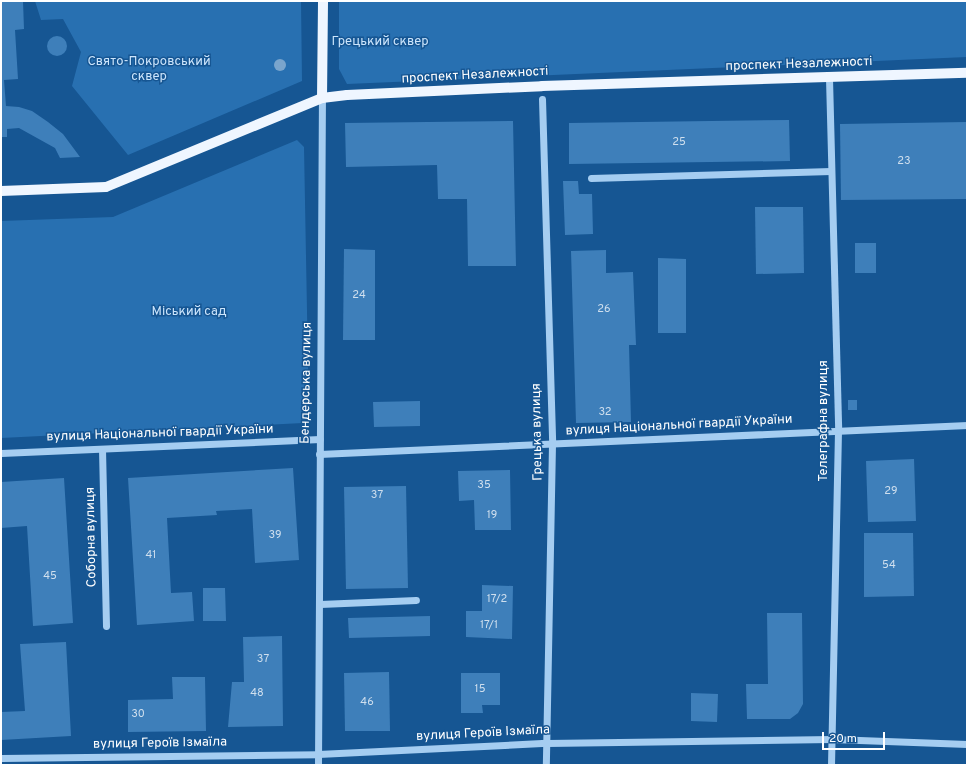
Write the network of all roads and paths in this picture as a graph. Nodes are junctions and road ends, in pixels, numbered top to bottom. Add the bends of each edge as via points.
1 (323, 1) edge
2 (967, 73) edge
3 (829, 78) junction
4 (322, 98) junction
5 (542, 99) dead end
6 (831, 171) junction
7 (591, 178) dead end
8 (1, 191) edge
9 (967, 425) edge
10 (838, 431) junction
11 (320, 439) junction
12 (552, 444) junction
13 (102, 449) junction
14 (1, 453) edge
15 (319, 454) junction
16 (416, 600) dead end
17 (320, 604) junction
18 (106, 626) dead end
19 (832, 739) junction
20 (547, 743) junction
21 (967, 744) edge
22 (318, 754) junction
23 (1, 758) edge
24 (318, 765) edge
25 (546, 765) edge
26 (831, 765) edge

1 - 4 main road, Бендерська вулиця
2 - 3 main road, проспект Незалежності
3 - 4 main road, проспект Незалежності via 534,86
3 - 6 street, Телеграфна вулиця
4 - 8 main road, проспект Незалежності via 106,187
4 - 11 street, Бендерська вулиця
5 - 12 street, Грецька вулиця
6 - 7 street
6 - 10 street, Телеграфна вулиця
9 - 10 street, вулиця Національної гвардії України
10 - 12 street, вулиця Національної гвардії України
10 - 19 street, Телеграфна вулиця
11 - 13 street, вулиця Національної гвардії України
11 - 15 street, Бендерська вулиця
12 - 15 street, вулиця Національної гвардії України
12 - 20 street, Грецька вулиця
13 - 14 street, вулиця Національної гвардії України
13 - 18 street, Соборна вулиця
15 - 17 street, Бендерська вулиця
16 - 17 street
17 - 22 street, Бендерська вулиця
19 - 20 street, вулиця Героїв Ізмаїла
19 - 21 street, вулиця Героїв Ізмаїла
19 - 26 street, Телеграфна вулиця
20 - 22 street, вулиця Героїв Ізмаїла
20 - 25 street, Грецька вулиця
22 - 23 street, вулиця Героїв Ізмаїла
22 - 24 street, Бендерська вулиця

